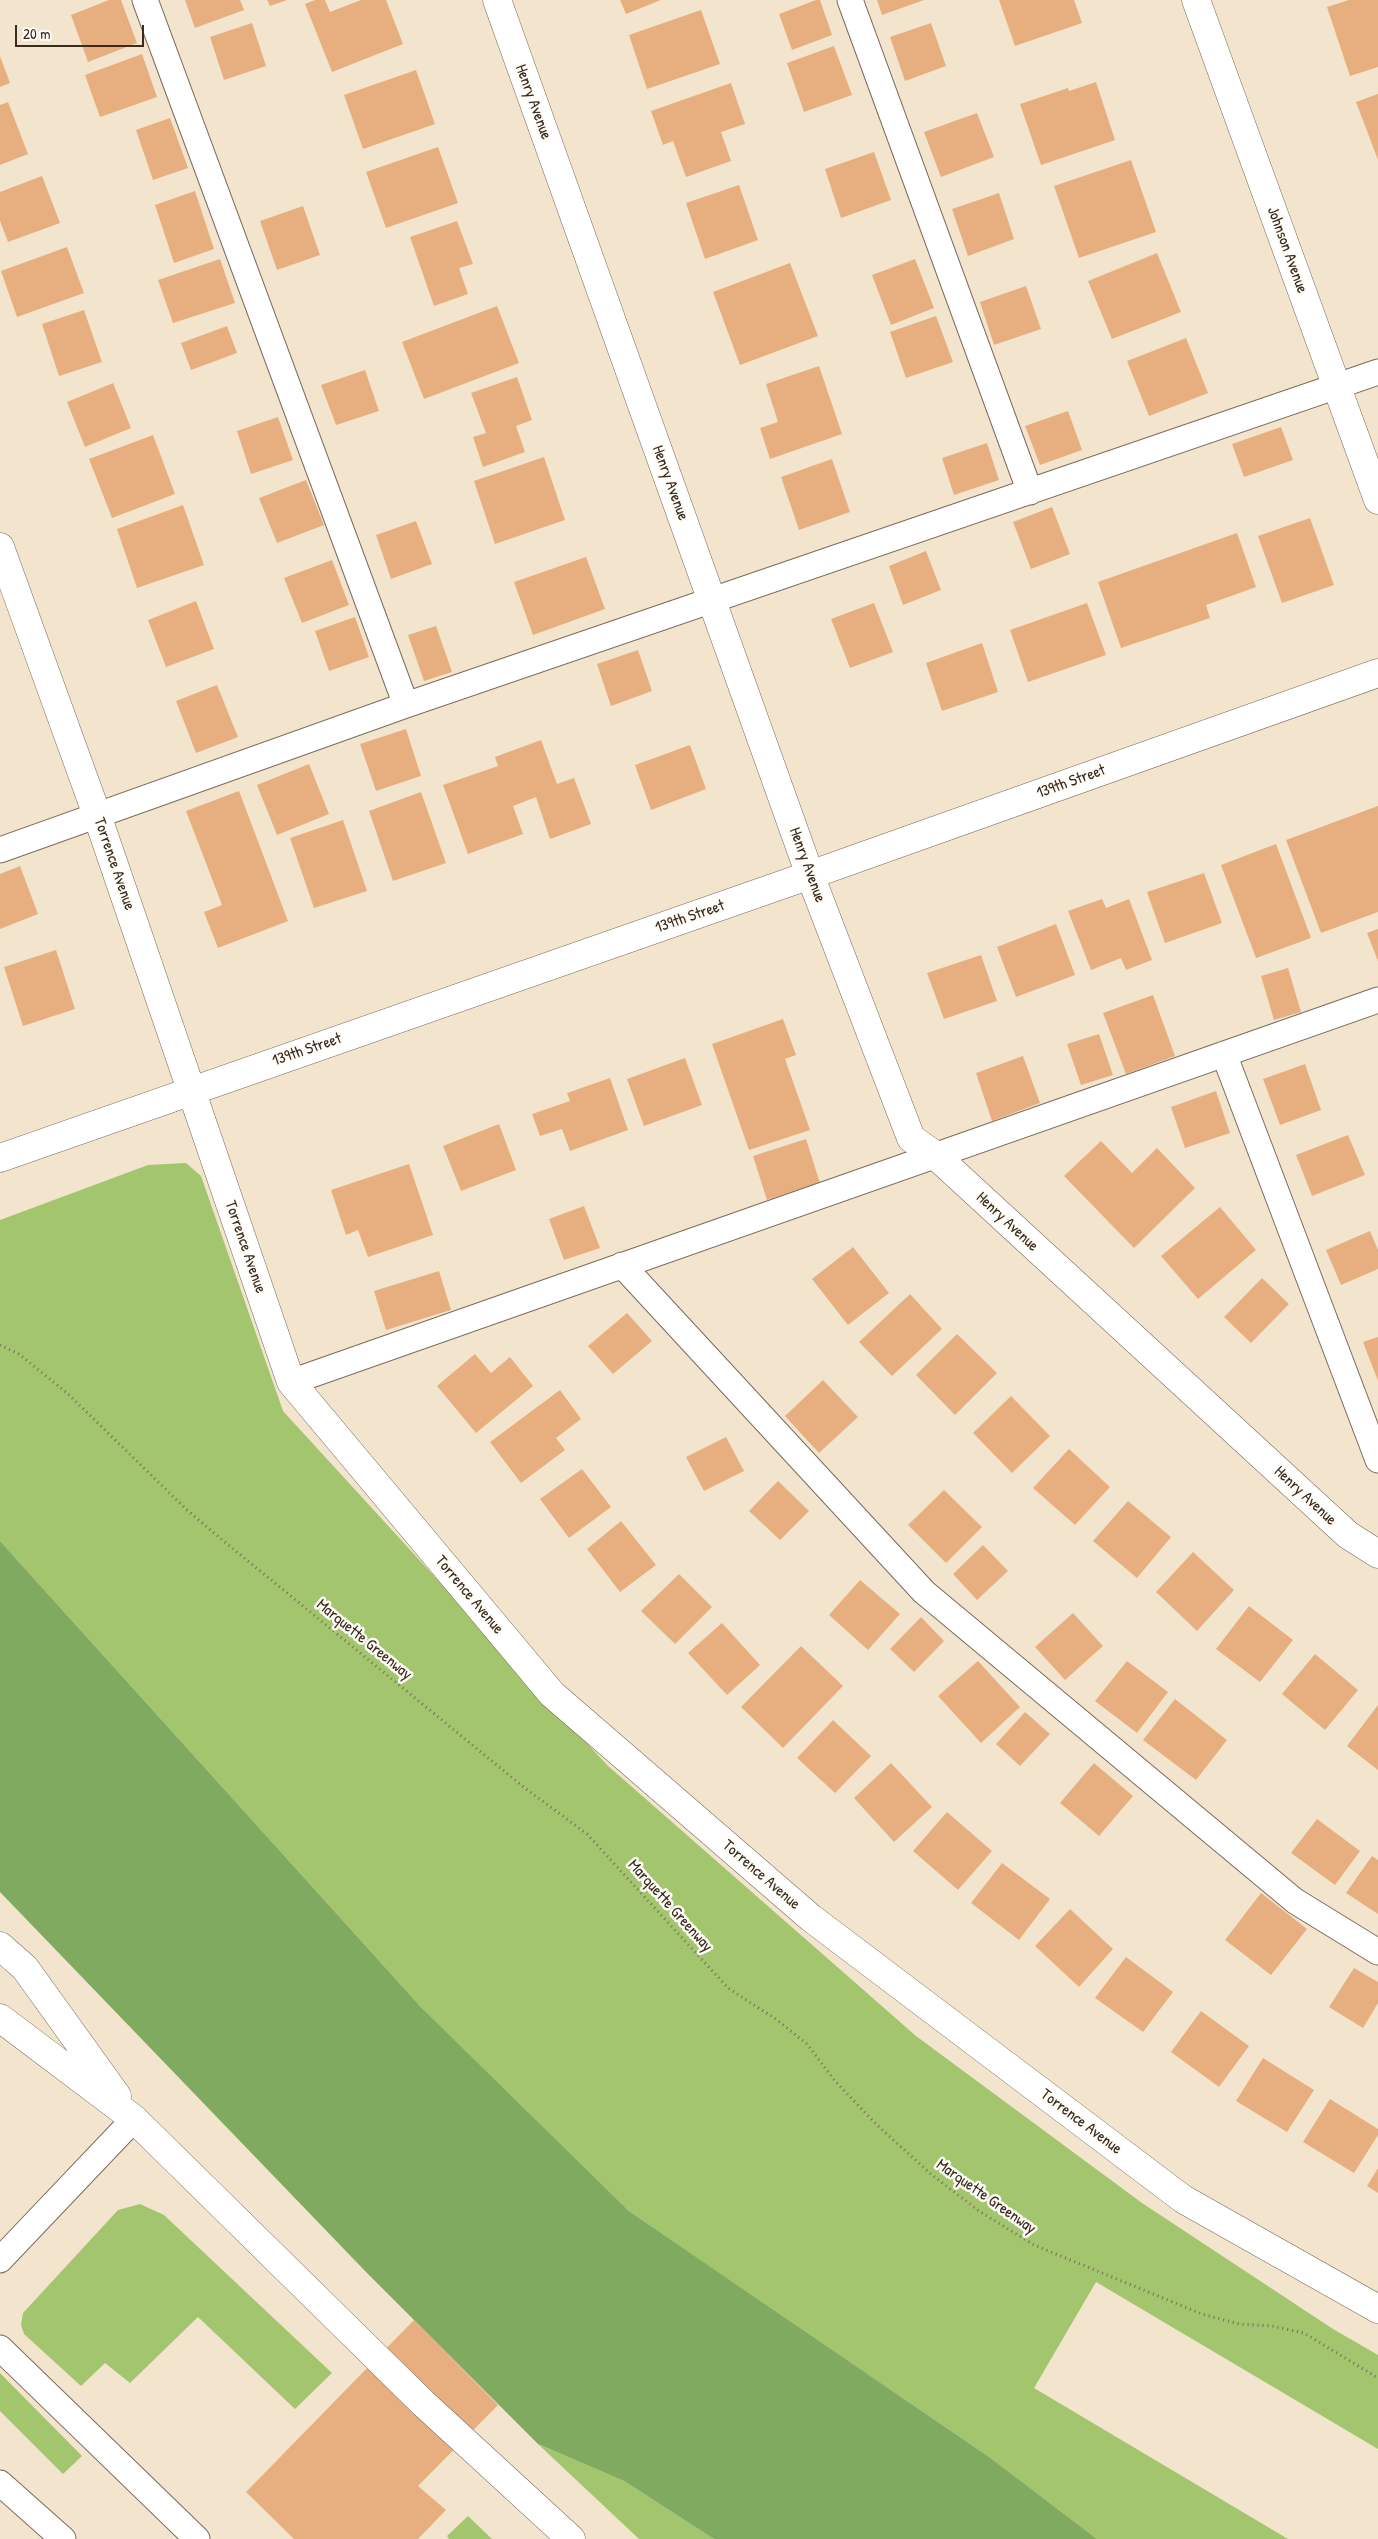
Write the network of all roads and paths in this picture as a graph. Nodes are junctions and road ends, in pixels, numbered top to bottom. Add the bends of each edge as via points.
1 (145, 0) edge
2 (496, 0) edge
3 (850, 0) edge
4 (1196, 0) edge
5 (1378, 372) edge
6 (1337, 386) junction
7 (1030, 492) junction
8 (1378, 500) edge
9 (0, 547) edge
10 (712, 601) junction
11 (1378, 673) edge
12 (406, 705) junction
13 (97, 815) junction
14 (0, 850) edge
15 (810, 875) junction
16 (1378, 1000) edge
17 (1224, 1054) junction
18 (192, 1090) junction
19 (935, 1155) junction
20 (0, 1158) edge
21 (622, 1265) junction
22 (0, 1345) edge
23 (291, 1382) junction
24 (1378, 1460) edge
25 (1377, 1549) edge
26 (0, 1946) edge
27 (1378, 1952) edge
28 (0, 2018) edge
29 (134, 2119) junction
30 (0, 2260) edge
31 (1378, 2309) edge
32 (0, 2348) edge
33 (1378, 2378) edge
34 (0, 2483) edge
35 (62, 2539) edge
36 (197, 2539) edge
37 (571, 2539) edge

1 - 12 lane
2 - 10 main road, Henry Avenue
3 - 7 lane
4 - 6 main road, Johnson Avenue
5 - 6 lane
6 - 7 lane
6 - 8 main road, Johnson Avenue
7 - 10 lane
9 - 13 main road, Torrence Avenue
10 - 12 lane
10 - 15 main road, Henry Avenue
11 - 15 main road, 139th Street
12 - 13 lane
13 - 14 lane
13 - 18 main road, Torrence Avenue
15 - 18 main road, 139th Street
15 - 19 main road, Henry Avenue via 911,1138
16 - 17 lane
17 - 19 lane
17 - 24 lane
18 - 20 main road, 139th Street
18 - 23 main road, Torrence Avenue
19 - 21 lane
19 - 25 main road, Henry Avenue via 1348,1535
21 - 23 lane
21 - 27 lane via 924,1592 1295,1901
22 - 33 path, Marquette Greenway via 19,1354 67,1393 220,1538 526,1789 588,1834 728,1988 807,2044 835,2081 878,2126 932,2175 979,2211 1034,2245 1202,2314 1239,2324 1272,2326 1304,2333
23 - 31 main road, Torrence Avenue via 552,1694 810,1918 1183,2199
26 - 29 main road via 25,1968
28 - 29 main road
29 - 30 lane
29 - 37 main road via 423,2403
32 - 36 lane
34 - 35 lane

